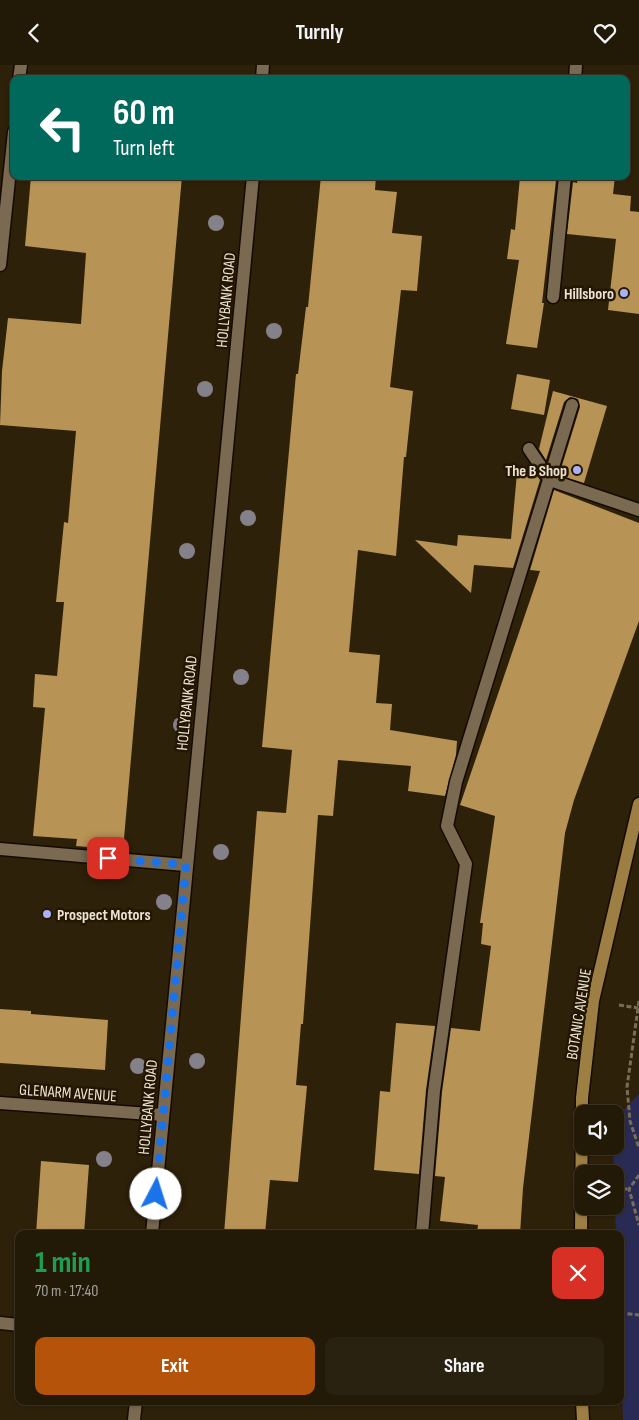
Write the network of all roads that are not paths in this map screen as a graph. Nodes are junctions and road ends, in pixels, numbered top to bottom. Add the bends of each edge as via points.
1 (10, 170) edge
2 (253, 180) edge
3 (565, 180) edge
4 (0, 265) edge
5 (553, 297) dead end
6 (572, 405) dead end
7 (529, 449) dead end
8 (550, 480) junction
9 (639, 510) edge
10 (639, 803) edge
11 (0, 849) edge
12 (186, 865) junction
13 (0, 1103) edge
14 (163, 1115) junction
15 (152, 1230) edge
16 (422, 1230) edge
17 (581, 1230) edge
18 (0, 1323) edge
19 (15, 1325) edge
20 (136, 1405) edge
21 (582, 1405) edge
22 (134, 1420) edge
23 (583, 1420) edge

1 - 4 street
2 - 12 street, HOLLYBANK ROAD
3 - 5 street
6 - 8 street
7 - 8 street
8 - 9 street
8 - 16 street via 456,782 447,826 466,864 434,1091
10 - 17 street, BOTANIC AVENUE via 593,1001 582,1098
11 - 12 street
12 - 14 street, HOLLYBANK ROAD
13 - 14 street, GLENARM AVENUE
14 - 15 street, HOLLYBANK ROAD
18 - 19 street
20 - 22 street
21 - 23 street

